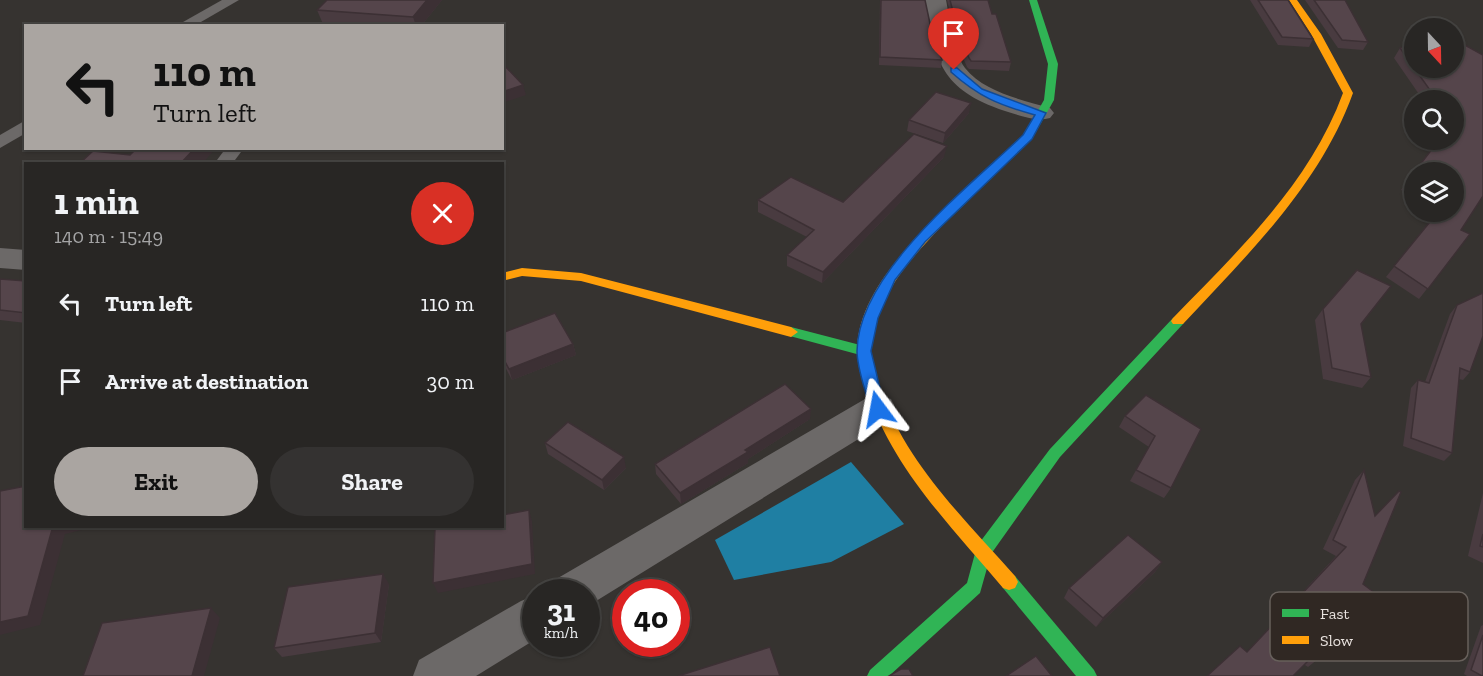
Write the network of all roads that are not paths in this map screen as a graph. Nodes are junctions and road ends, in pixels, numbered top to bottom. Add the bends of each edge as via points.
1 (232, 0) edge
2 (935, 0) edge
3 (1033, 0) edge
4 (1293, 0) edge
5 (187, 24) edge
6 (1041, 113) junction
7 (24, 126) edge
8 (0, 143) edge
9 (234, 150) edge
10 (224, 162) edge
11 (0, 258) edge
12 (24, 260) edge
13 (504, 276) edge
14 (864, 351) junction
15 (878, 409) junction
16 (983, 551) junction
17 (595, 579) edge
18 (522, 623) edge
19 (435, 676) edge
20 (876, 676) edge
21 (1088, 676) edge

1 - 5 lane
2 - 6 street via 954,70 979,91
3 - 6 street via 1053,64 1048,100
4 - 16 street via 1348,93 1342,116 1268,224 1055,453
6 - 14 street via 1028,137 921,239 889,278 871,318
7 - 8 lane
9 - 10 lane
11 - 12 street
13 - 14 street via 522,272 581,277
14 - 15 street
15 - 16 street via 938,503
15 - 17 street
16 - 20 street via 974,587
16 - 21 street
18 - 19 street

